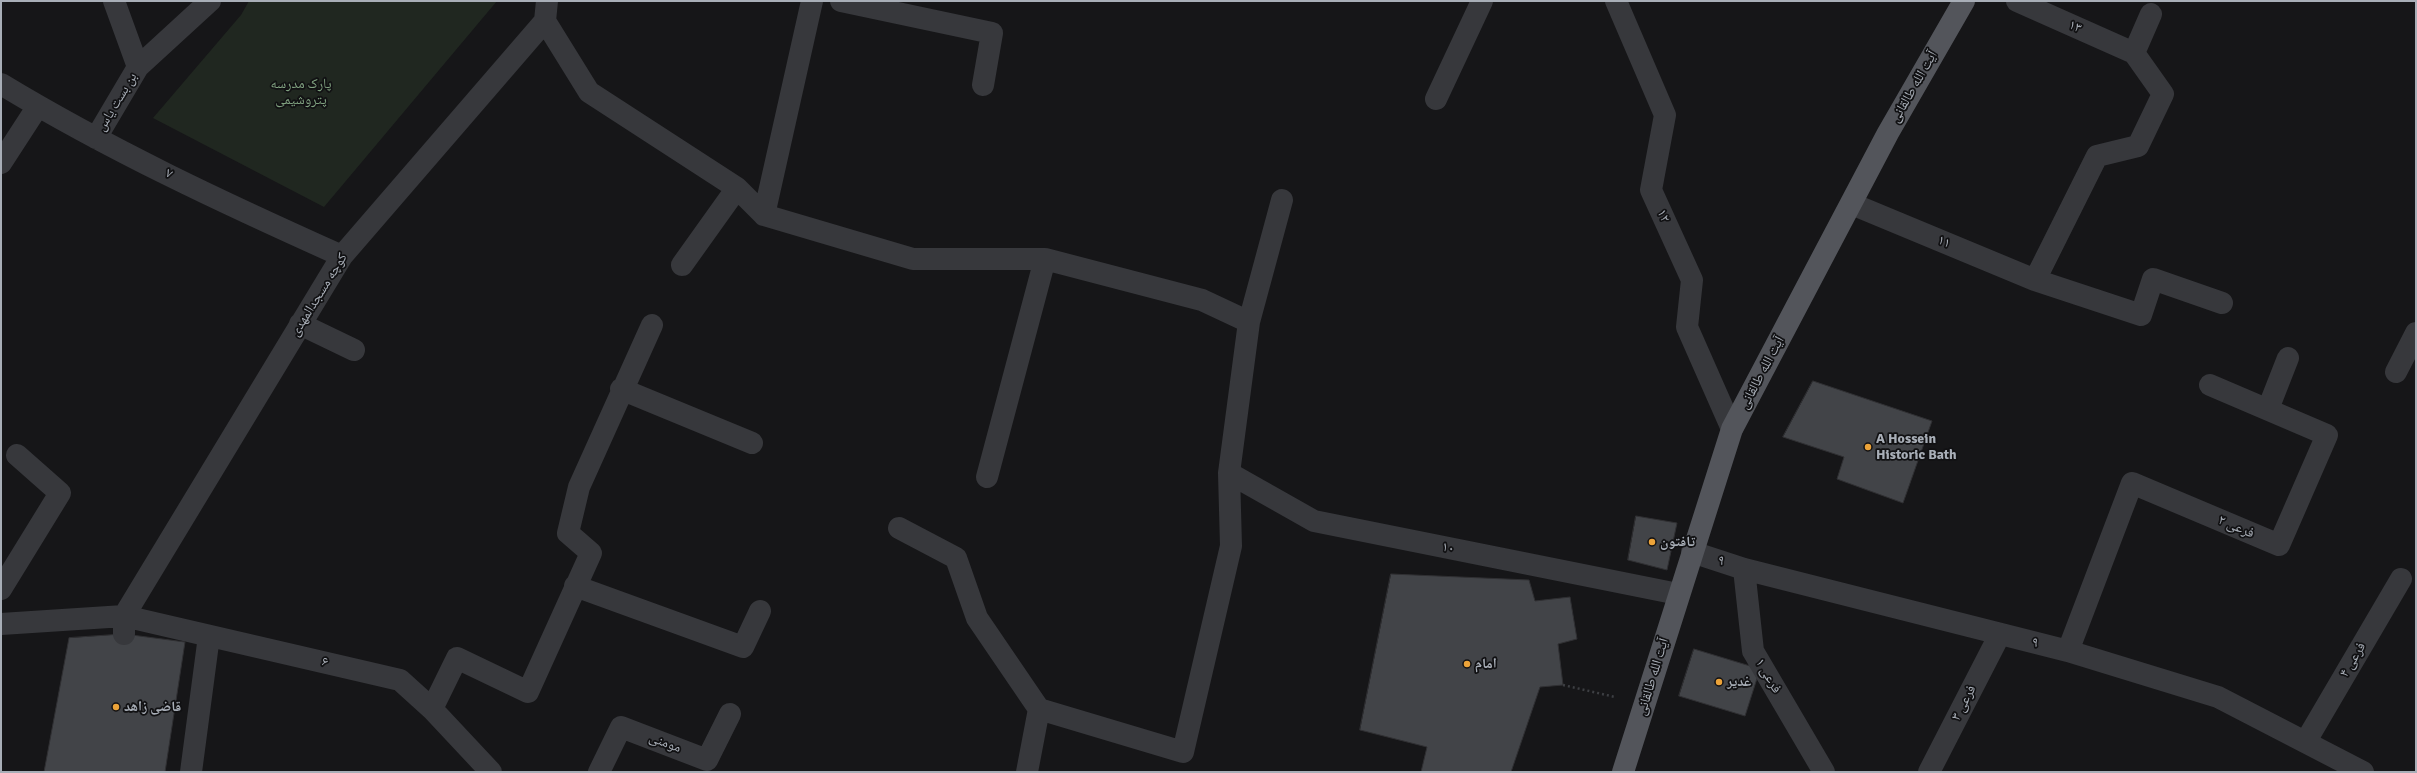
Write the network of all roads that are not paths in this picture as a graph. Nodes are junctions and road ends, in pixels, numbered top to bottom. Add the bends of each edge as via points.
1 (114, 1) edge
2 (210, 1) edge
3 (812, 1) edge
4 (841, 1) edge
5 (1482, 1) edge
6 (1616, 1) edge
7 (1964, 1) edge
8 (2017, 1) edge
9 (546, 11) edge
10 (2151, 14) dead end
11 (2134, 53) junction
12 (138, 67) junction
13 (1, 84) edge
14 (982, 85) dead end
15 (1436, 99) dead end
16 (38, 106) junction
17 (96, 138) junction
18 (1, 163) edge
19 (737, 188) junction
20 (1282, 200) dead end
21 (1852, 204) junction
22 (764, 215) junction
23 (342, 256) junction
24 (1044, 259) junction
25 (682, 265) dead end
26 (2035, 280) junction
27 (2222, 303) dead end
28 (1249, 322) junction
29 (300, 324) junction
30 (652, 325) dead end
31 (2416, 333) edge
32 (354, 350) dead end
33 (2288, 358) dead end
34 (2396, 372) dead end
35 (2210, 386) dead end
36 (621, 389) junction
37 (2268, 409) junction
38 (1732, 429) junction
39 (752, 443) dead end
40 (17, 455) dead end
41 (1229, 473) junction
42 (987, 477) dead end
43 (899, 528) dead end
44 (1692, 552) junction
45 (1744, 569) junction
46 (2401, 579) dead end
47 (575, 586) junction
48 (1, 589) edge
49 (1678, 594) junction
50 (760, 611) dead end
51 (1, 624) edge
52 (124, 625) junction
53 (2000, 634) junction
54 (209, 636) junction
55 (2068, 651) junction
56 (432, 709) junction
57 (1040, 709) junction
58 (730, 714) dead end
59 (2306, 741) junction
60 (190, 772) edge
61 (491, 772) edge
62 (599, 772) edge
63 (1027, 772) edge
64 (1623, 772) edge
65 (1824, 772) edge
66 (1929, 772) edge
67 (2363, 772) edge

1 - 12 street, بن بست یاس
2 - 12 street, بن بست یاس
3 - 22 street
4 - 14 street via 992,33
5 - 15 street
6 - 38 street, ۱۲ via 1665,115 1651,190 1692,280 1687,327
7 - 21 main road, آیت الله طالقانی via 1888,133
8 - 11 street, ۱۳
9 - 19 street via 589,92
9 - 23 street, کوچه مسجدالمهدی
10 - 11 street
11 - 26 street via 2163,94 2138,146 2097,156
12 - 17 street, بن بست یاس
13 - 16 street, ۷
16 - 17 street, ۷
16 - 18 street
17 - 23 street, ۷ via 243,212
19 - 22 street
19 - 25 street
20 - 28 street
21 - 26 street, ۱۱
21 - 38 main road, آیت الله طالقانی
22 - 24 street via 913,259
23 - 29 street, کوچه مسجدالمهدی
24 - 28 street via 1202,300
24 - 42 street
26 - 27 street, ۱۱ via 2141,315 2153,279
28 - 41 street
29 - 32 street
29 - 52 street, کوچه مسجدالمهدی
30 - 36 street
31 - 34 street
33 - 37 street
35 - 37 street, فرعی ۲
36 - 39 street
36 - 47 street via 579,487 568,533 591,553
37 - 55 street, فرعی ۲ via 2327,436 2280,545 2132,483
38 - 44 main road, آیت الله طالقانی
40 - 48 street via 60,493
41 - 49 street, ۱۰ via 1314,521
41 - 57 street via 1231,546 1183,752
43 - 57 street via 956,558 977,618
44 - 45 street, ۹
44 - 49 main road, آیت الله طالقانی
45 - 53 street, ۹
45 - 65 street, فرعی ۱ via 1753,651
46 - 59 street, فرعی ۴
47 - 50 street via 743,647
47 - 56 street via 528,692 457,658
49 - 64 main road, آیت الله طالقانی
51 - 52 street, ۶
52 - 54 street, ۶
53 - 55 street, ۹
53 - 66 street, فرعی ۳
54 - 56 street, ۶ via 400,680
54 - 60 street
55 - 59 street, ۹ via 2218,697
56 - 61 street, ۶
57 - 63 street
58 - 62 street, مومنی via 707,760 621,727
59 - 67 street, ۹

